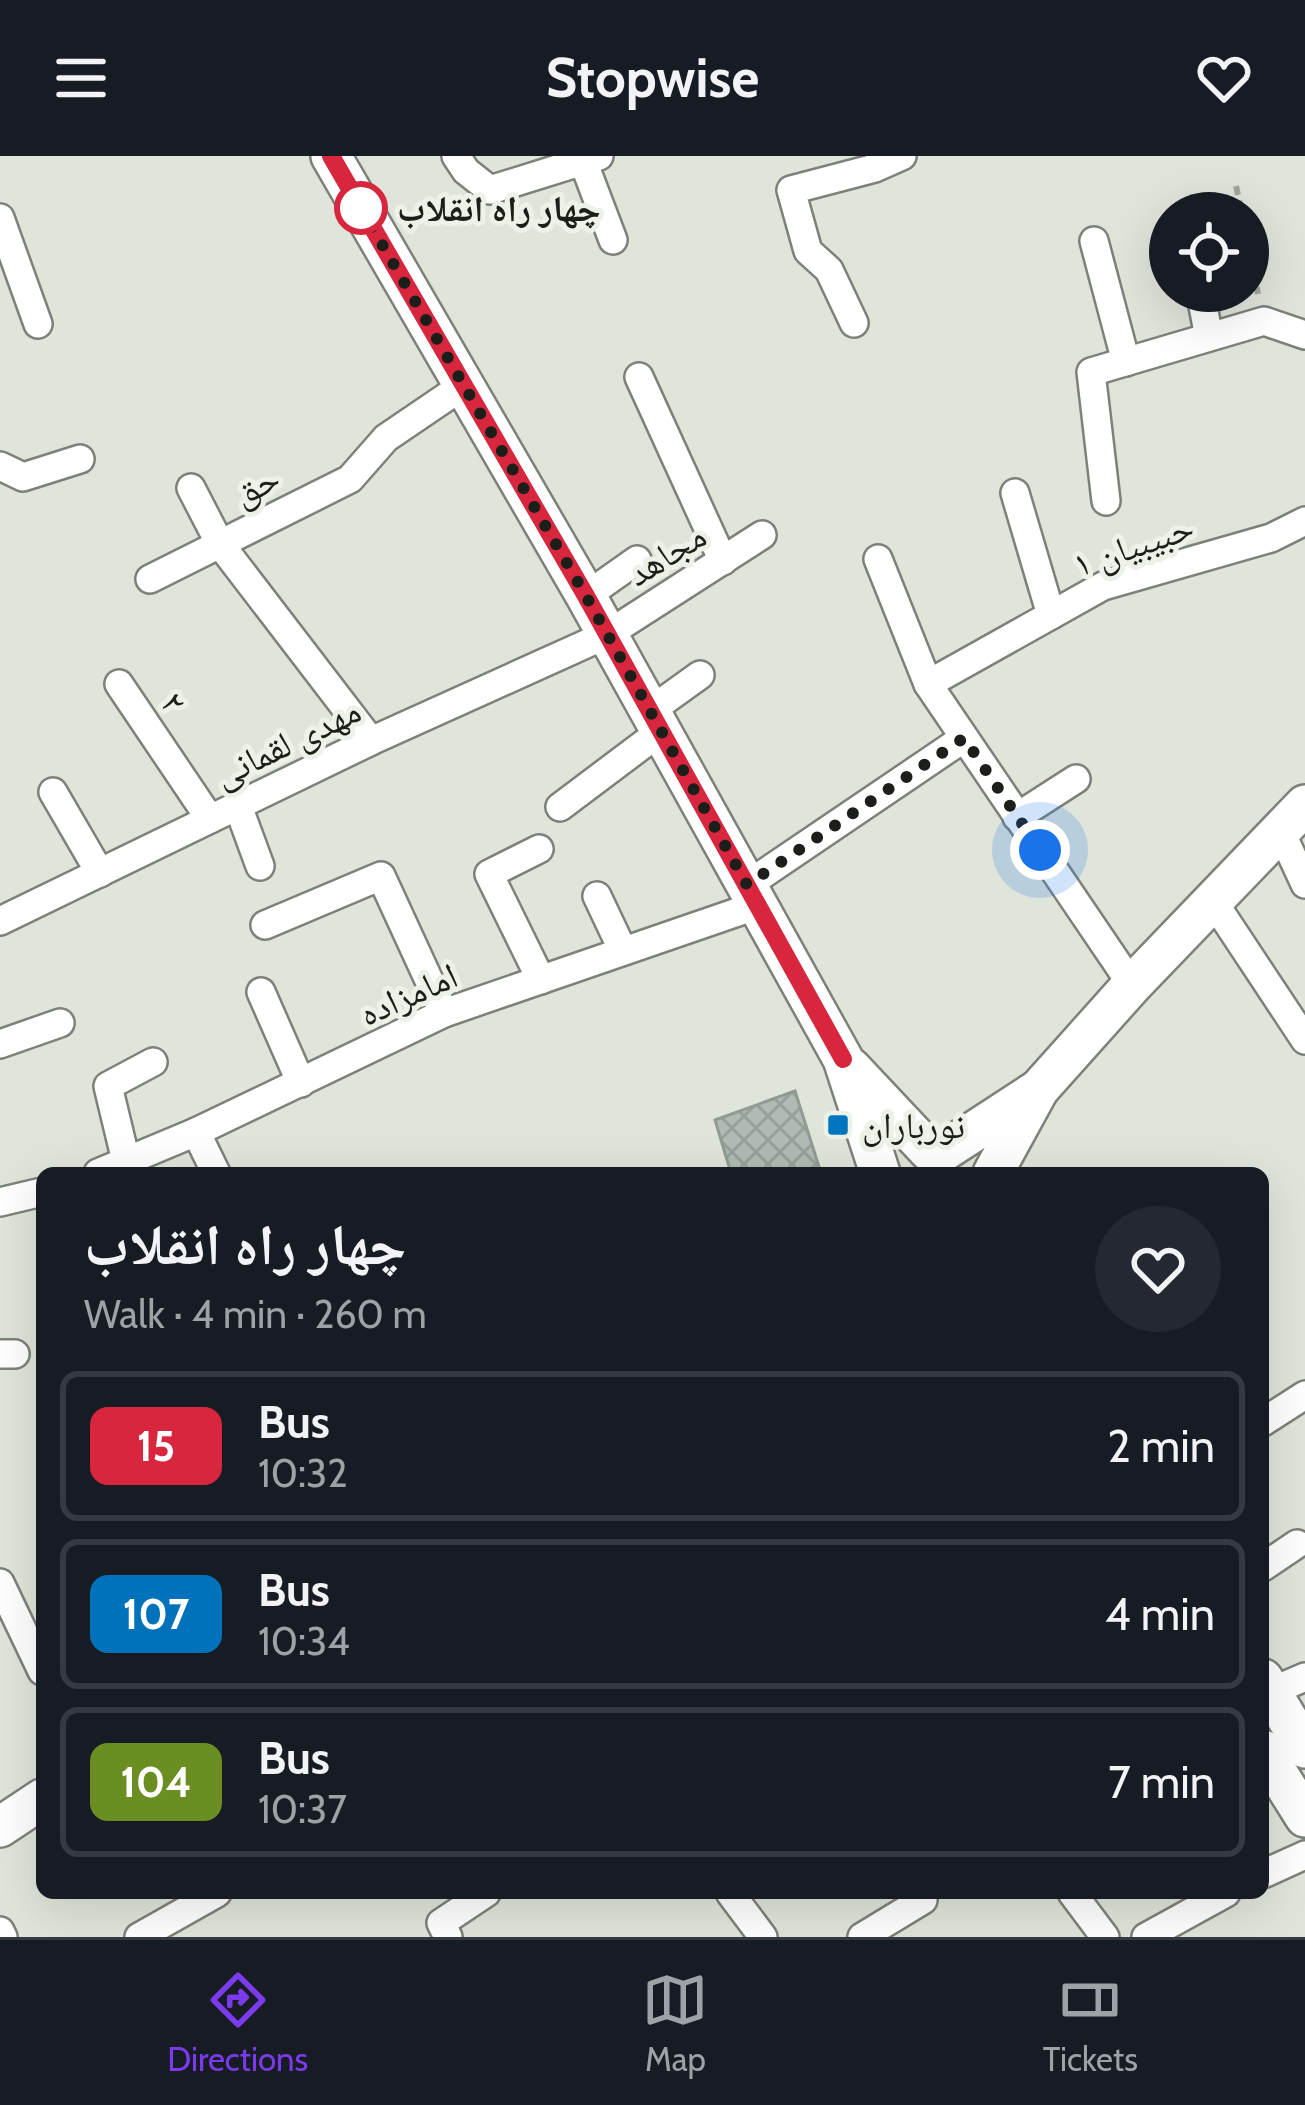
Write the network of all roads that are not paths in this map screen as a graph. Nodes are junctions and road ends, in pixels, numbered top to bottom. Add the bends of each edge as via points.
1 (331, 156) edge
2 (456, 156) edge
3 (902, 156) edge
4 (591, 158) edge
5 (0, 218) edge
6 (613, 240) dead end
7 (1094, 241) dead end
8 (1204, 312) edge
9 (854, 323) dead end
10 (38, 324) dead end
11 (1305, 334) edge
12 (1209, 337) junction
13 (1126, 362) junction
14 (639, 377) dead end
15 (464, 385) junction
16 (80, 459) dead end
17 (0, 466) edge
18 (191, 488) dead end
19 (1015, 494) dead end
20 (1106, 502) dead end
21 (1305, 521) edge
22 (762, 535) dead end
23 (220, 544) junction
24 (637, 560) dead end
25 (722, 560) junction
26 (878, 560) dead end
27 (150, 579) dead end
28 (586, 596) junction
29 (1051, 615) junction
30 (608, 634) junction
31 (700, 675) dead end
32 (119, 684) dead end
33 (928, 684) junction
34 (656, 721) junction
35 (964, 738) junction
36 (371, 741) junction
37 (1076, 779) dead end
38 (53, 792) dead end
39 (238, 806) junction
40 (560, 807) dead end
41 (1017, 817) junction
42 (1293, 817) edge
43 (210, 819) junction
44 (539, 849) dead end
45 (260, 866) dead end
46 (100, 873) junction
47 (1305, 884) edge
48 (752, 895) junction
49 (597, 896) dead end
50 (1214, 901) junction
51 (0, 921) edge
52 (265, 925) dead end
53 (623, 951) junction
54 (541, 980) junction
55 (1132, 985) junction
56 (261, 992) dead end
57 (445, 1013) junction
58 (60, 1023) dead end
59 (1305, 1040) edge
60 (0, 1044) edge
61 (843, 1059) junction
62 (153, 1062) dead end
63 (302, 1083) junction
64 (1039, 1089) junction
65 (196, 1132) junction
66 (937, 1151) junction
67 (126, 1161) junction
68 (112, 1167) edge
69 (213, 1167) edge
70 (878, 1167) edge
71 (900, 1167) edge
72 (977, 1167) edge
73 (996, 1167) edge
74 (36, 1193) edge
75 (0, 1202) edge
76 (1305, 1395) edge
77 (1269, 1418) edge
78 (1297, 1544) dead end
79 (1269, 1564) edge
80 (0, 1582) edge
81 (36, 1658) edge
82 (1280, 1683) edge
83 (1305, 1748) edge
84 (1269, 1760) edge
85 (1305, 1817) edge
86 (1305, 1855) edge
87 (1269, 1871) edge
88 (206, 1899) edge
89 (477, 1899) edge
90 (734, 1899) edge
91 (1076, 1899) edge
92 (1215, 1899) edge
93 (923, 1900) dead end
94 (139, 1937) edge
95 (448, 1937) edge
96 (763, 1937) edge
97 (862, 1937) edge
98 (1105, 1937) edge
99 (1146, 1937) edge

1 - 15 street
2 - 4 street via 490,190
3 - 9 street via 791,190 808,251 829,270
4 - 6 street
5 - 10 street
7 - 13 street
8 - 12 street
11 - 12 street via 1264,321
12 - 13 street
13 - 20 street via 1091,372
14 - 25 street
15 - 23 street, حق via 386,438 350,478
15 - 28 street
16 - 17 street via 22,477
18 - 23 street
19 - 29 street
21 - 29 street, حبیبیان ۱ via 1103,586
22 - 25 street, مجاهد
23 - 27 street
23 - 36 street, حق
24 - 28 street
25 - 30 street, مجاهد
26 - 33 street
28 - 30 street
29 - 33 street, حبیبیان ۱
30 - 34 street
30 - 36 street, مهدی لقمانی
31 - 34 street
32 - 43 street, ۲
33 - 35 street
34 - 40 street
34 - 48 street
35 - 41 street
35 - 48 street, امامزاده
36 - 39 street, مهدی لقمانی
37 - 41 street
38 - 46 street
39 - 43 street, مهدی لقمانی
39 - 45 street
41 - 55 street
42 - 47 street
42 - 50 street
43 - 46 street, مهدی لقمانی
44 - 54 street via 489,874
46 - 51 street, مهدی لقمانی
48 - 53 street, امامزاده
48 - 61 street
49 - 53 street
50 - 55 street
50 - 59 street
52 - 57 street via 380,876
53 - 54 street, امامزاده
54 - 57 street, امامزاده
55 - 64 street
56 - 63 street
57 - 63 street, امامزاده
58 - 60 street
61 - 66 street
61 - 70 street
62 - 67 street via 108,1086
63 - 65 street, امامزاده
64 - 66 street
64 - 73 street
65 - 67 street, امامزاده
65 - 69 street
66 - 71 street
66 - 72 street
67 - 68 street, امامزاده
74 - 75 street
76 - 77 street
78 - 79 street
80 - 81 street
82 - 83 street
84 - 85 street
86 - 87 street
88 - 94 street
89 - 95 street via 441,1923
90 - 96 street
91 - 98 street
92 - 99 street
93 - 97 street

